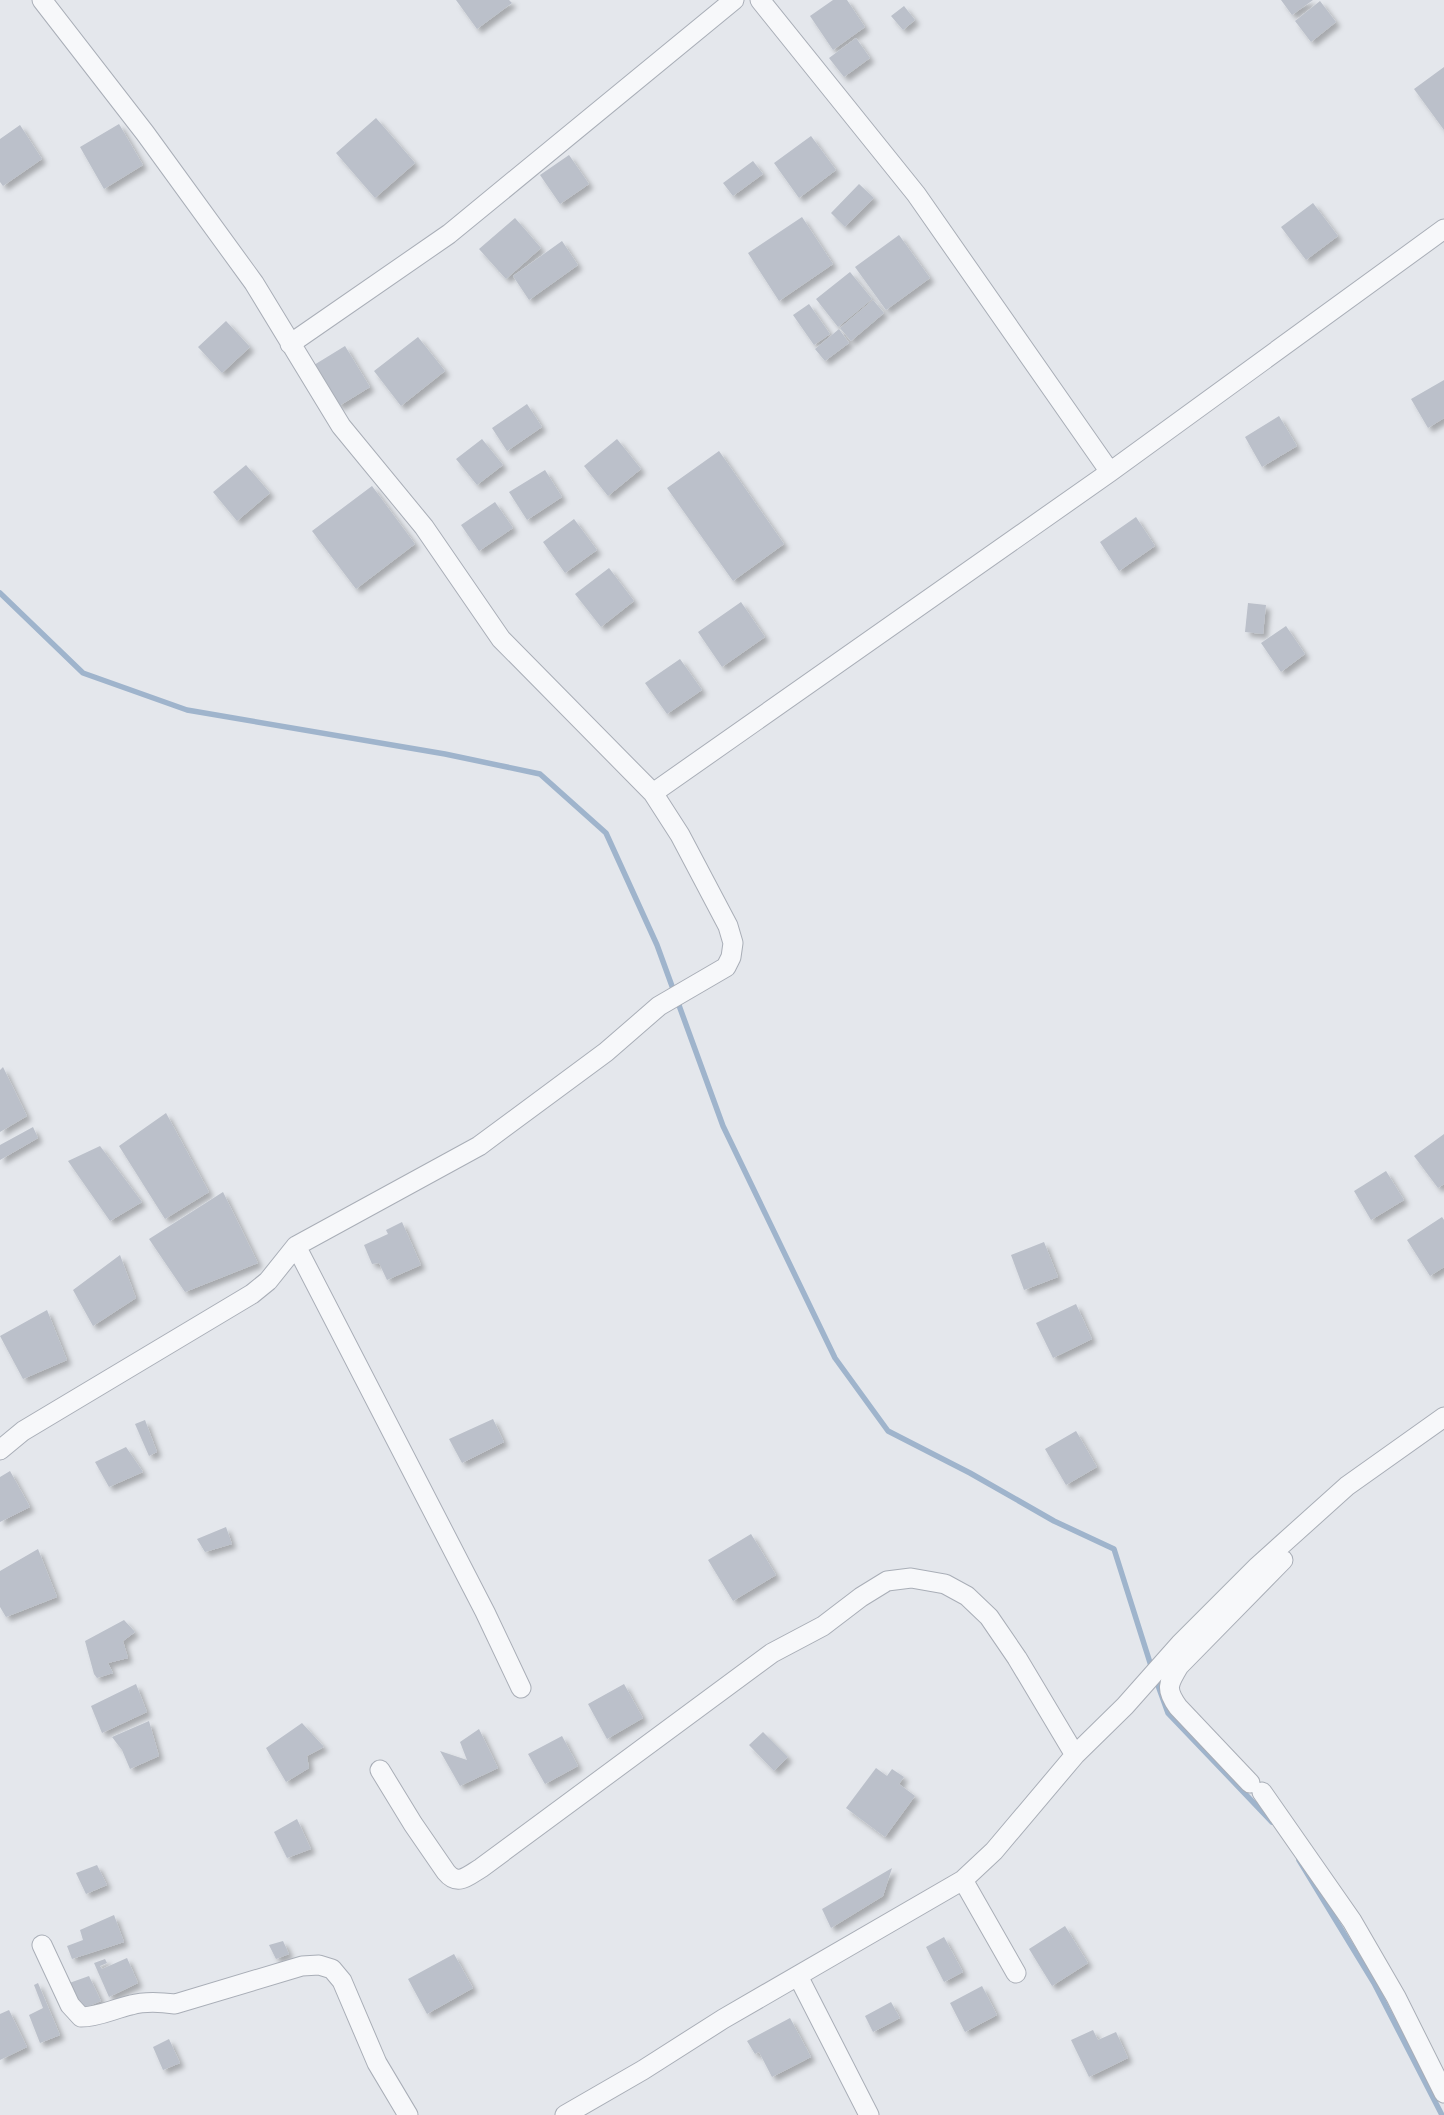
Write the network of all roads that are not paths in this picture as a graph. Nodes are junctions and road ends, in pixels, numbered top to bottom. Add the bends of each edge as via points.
1 (42, 0) edge
2 (734, 0) edge
3 (760, 0) edge
4 (1444, 229) edge
5 (290, 344) junction
6 (1110, 472) junction
7 (653, 792) junction
8 (296, 1246) junction
9 (1444, 1417) edge
10 (0, 1450) edge
11 (1347, 1486) junction
12 (521, 1688) dead end
13 (1075, 1755) junction
14 (380, 1770) dead end
15 (963, 1880) junction
16 (42, 1945) dead end
17 (1016, 1973) dead end
18 (798, 1976) junction
19 (1444, 2093) edge
20 (408, 2115) edge
21 (565, 2115) edge
22 (869, 2115) edge

1 - 5 street via 151,141 254,283
2 - 5 street via 449,234
3 - 6 street via 916,194
4 - 6 street
5 - 7 street via 341,426 424,527 501,639
6 - 7 street
7 - 8 street via 680,835 728,926 733,943 726,967 659,1006 606,1052 479,1146
8 - 10 street via 268,1281 252,1294 22,1431
8 - 12 street
9 - 11 street
11 - 13 street via 1251,1573
11 - 19 street via 1326,1516 1179,1666 1169,1682 1170,1695 1256,1787 1352,1921 1396,1996
13 - 14 street via 1017,1658 988,1617 967,1596 945,1584 911,1578 887,1581 823,1626 772,1653 482,1868 464,1878 450,1878
13 - 15 street via 994,1851
15 - 17 street
15 - 18 street
16 - 20 street via 70,2005 81,2017 95,2017 131,2004 174,2004 302,1966 332,1969 342,1981 377,2063
18 - 21 street
18 - 22 street

